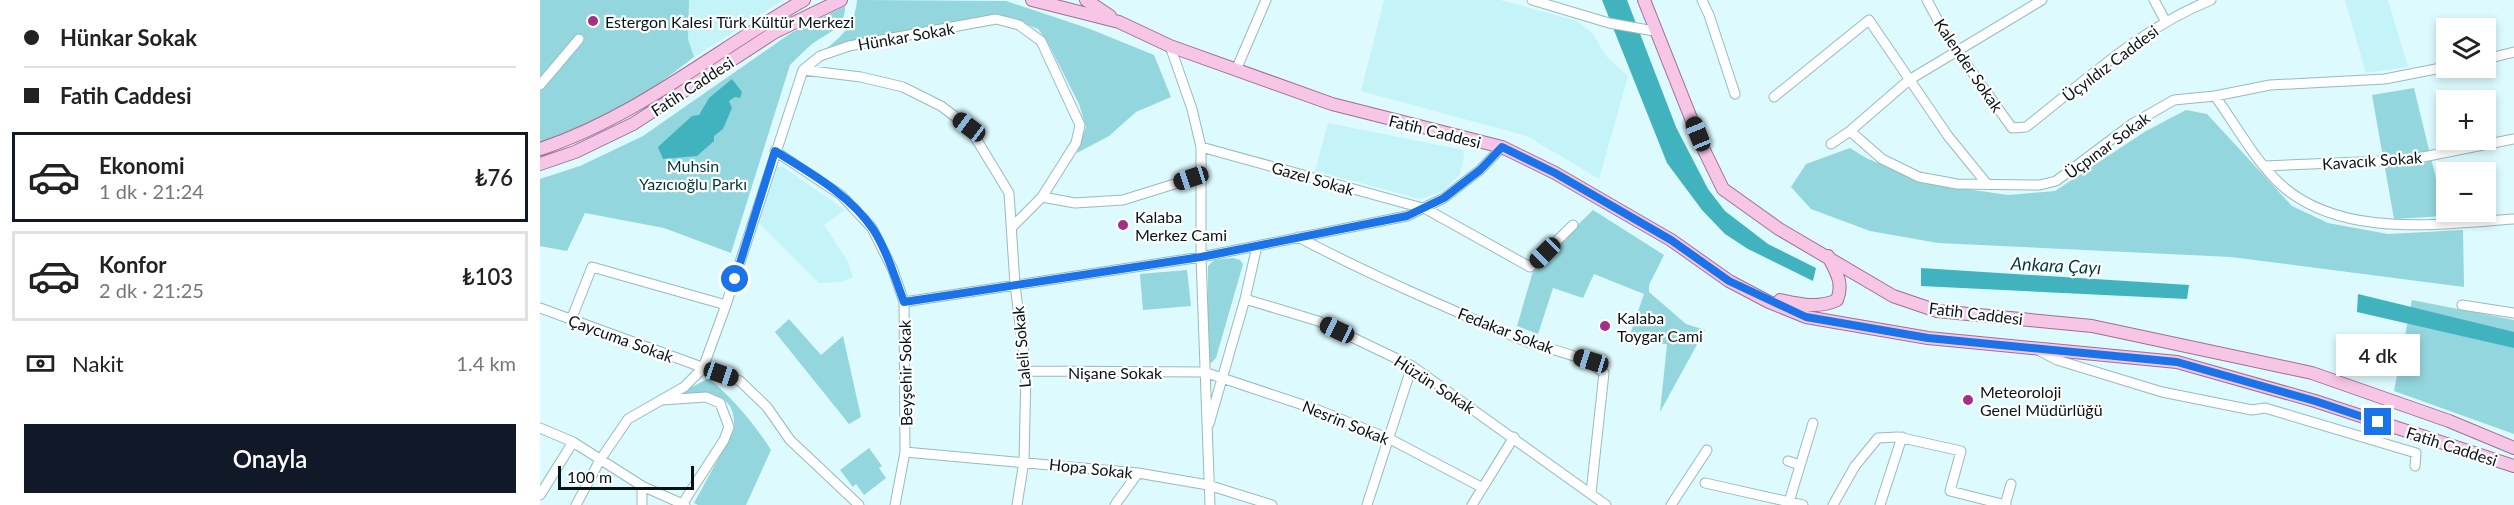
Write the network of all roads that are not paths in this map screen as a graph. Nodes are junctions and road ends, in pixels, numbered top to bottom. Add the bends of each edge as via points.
1 (804, 0) edge
2 (841, 0) edge
3 (1032, 0) edge
4 (1086, 0) edge
5 (1266, 0) edge
6 (1532, 0) edge
7 (1644, 0) edge
8 (1701, 0) edge
9 (1927, 0) edge
10 (2042, 0) edge
11 (2154, 0) edge
12 (2211, 0) edge
13 (1119, 22) junction
14 (2166, 22) junction
15 (1654, 31) junction
16 (579, 39) dead end
17 (1170, 46) junction
18 (1957, 49) junction
19 (2514, 52) edge
20 (2496, 56) edge
21 (803, 70) junction
22 (1236, 70) junction
23 (2436, 70) edge
24 (1909, 80) junction
25 (540, 86) edge
26 (1735, 94) dead end
27 (2215, 96) junction
28 (1774, 97) dead end
29 (2012, 128) joint
30 (1850, 131) junction
31 (2514, 139) edge
32 (1831, 144) dead end
33 (1201, 147) junction
34 (1502, 147) junction
35 (540, 150) edge
36 (775, 151) junction
37 (540, 164) edge
38 (2264, 166) junction
39 (1200, 176) junction
40 (1987, 184) junction
41 (1042, 197) junction
42 (1426, 209) junction
43 (2514, 219) edge
44 (1573, 225) dead end
45 (1013, 226) junction
46 (1298, 237) junction
47 (1257, 246) junction
48 (1828, 256) junction
49 (1201, 257) junction
50 (1016, 285) junction
51 (1751, 292) junction
52 (1245, 299) junction
53 (904, 302) junction
54 (726, 305) junction
55 (2462, 305) dead end
56 (540, 308) edge
57 (2514, 313) edge
58 (571, 320) junction
59 (2033, 348) junction
60 (1412, 366) junction
61 (703, 368) junction
62 (1026, 371) junction
63 (1204, 372) junction
64 (1224, 378) junction
65 (656, 401) junction
66 (1814, 423) dead end
67 (540, 428) edge
68 (1208, 429) junction
69 (1514, 437) junction
70 (1902, 438) junction
71 (1390, 439) junction
72 (573, 442) junction
73 (2514, 448) edge
74 (1707, 450) dead end
75 (905, 452) junction
76 (600, 460) junction
77 (1024, 461) junction
78 (1788, 461) dead end
79 (1800, 465) junction
80 (2415, 466) dead end
81 (2514, 468) edge
82 (1138, 473) junction
83 (1704, 483) dead end
84 (2011, 484) dead end
85 (1208, 485) junction
86 (642, 486) junction
87 (1481, 487) junction
88 (1591, 492) junction
89 (540, 495) edge
90 (1789, 502) junction
91 (684, 504) edge
92 (576, 505) edge
93 (642, 505) edge
94 (859, 505) edge
95 (895, 505) edge
96 (1017, 505) edge
97 (1115, 505) edge
98 (1210, 505) edge
99 (1272, 505) edge
100 (1367, 505) edge
101 (1472, 505) edge
102 (1606, 505) edge
103 (1671, 505) edge
104 (1803, 505) edge
105 (1833, 505) edge
106 (1880, 505) edge
107 (2006, 505) edge

1 - 35 main road, Fatih Caddesi via 626,112
2 - 37 main road, Fatih Caddesi via 775,32 633,124
3 - 13 main road, Fatih Caddesi
4 - 13 main road
5 - 22 street
6 - 15 street via 1610,23
7 - 15 main road, Fatih Caddesi
8 - 26 street
9 - 18 street, Kalender Sokak
10 - 18 street
11 - 14 street
12 - 14 street, Üçyıldız Caddesi
13 - 17 main road, Fatih Caddesi
14 - 29 street, Üçyıldız Caddesi via 2026,127
15 - 48 main road, Fatih Caddesi via 1723,189 1779,229
16 - 25 street
17 - 22 main road, Fatih Caddesi
17 - 33 street
18 - 24 street
18 - 29 street, Kalender Sokak
19 - 20 street
21 - 36 street
21 - 41 street, Hünkar Sokak via 820,56 849,46 996,19 1019,25 1041,41 1080,125 1076,142
21 - 45 street, Laleli Sokak via 903,87 941,106 969,127 990,158 1009,193
22 - 34 main road, Fatih Caddesi via 1332,104
23 - 27 street, Üçpınar Sokak via 2385,79 2270,85
24 - 28 street via 1869,20
24 - 30 street
24 - 40 street
27 - 38 street
27 - 40 street, Üçpınar Sokak via 2174,100 2132,124 2056,182
30 - 32 street
30 - 40 street, Üçpınar Sokak via 1882,159 1919,177 1957,184
31 - 38 street, Kavacık Sokak via 2408,160
33 - 39 street
33 - 42 street, Gazel Sokak
34 - 42 street via 1480,170
34 - 51 main road, Fatih Caddesi via 1671,240
36 - 53 street, Beyşehir Sokak via 841,195 873,228
36 - 54 street
38 - 43 street via 2307,203 2340,216 2375,222 2436,224
39 - 41 street via 1123,200 1074,203
39 - 49 street
41 - 45 street, Hünkar Sokak
42 - 44 street, Gazel Sokak via 1530,267
42 - 46 street
45 - 50 street, Laleli Sokak
46 - 47 street
46 - 88 street, Fedakar Sokak via 1522,340 1591,361 1604,373
47 - 49 street
47 - 52 street
48 - 51 main road via 1841,290 1837,300 1827,305 1799,304
48 - 73 main road, Fatih Caddesi via 1893,296 1937,310 2092,326 2312,374 2450,421
49 - 50 street
49 - 63 street
50 - 53 street
50 - 62 street, Laleli Sokak
51 - 59 main road, Fatih Caddesi via 1806,317 1928,338
52 - 60 street, Hüzün Sokak via 1318,321
52 - 64 street
53 - 75 street, Beyşehir Sokak
54 - 58 street via 592,267
54 - 61 street
55 - 57 street
56 - 58 street, Çaycuma Sokak
58 - 61 street, Çaycuma Sokak
59 - 80 street via 2057,360 2162,392 2252,410 2265,408 2416,453
59 - 81 main road, Fatih Caddesi via 2177,362 2315,401
60 - 69 street, Hüzün Sokak
60 - 71 street
61 - 65 street via 684,387
61 - 94 street, Çaycuma Sokak via 740,381 766,406 790,440
62 - 63 street, Nişane Sokak
62 - 77 street, Laleli Sokak
63 - 64 street, Nesrin Sokak
63 - 68 street
64 - 68 street
64 - 71 street, Nesrin Sokak
65 - 76 street via 628,419
65 - 91 street via 706,397 720,403 726,415 729,427 724,440
66 - 79 street
67 - 72 street
68 - 85 street
69 - 87 street
69 - 88 street, Hüzün Sokak
70 - 105 street via 1878,438 1855,466
70 - 106 street
70 - 107 street via 1961,451 1950,491
71 - 87 street, Nesrin Sokak
71 - 100 street
72 - 76 street
72 - 89 street
74 - 103 street
75 - 77 street, Hopa Sokak
75 - 95 street, Beyşehir Sokak
76 - 86 street
76 - 92 street
77 - 82 street, Hopa Sokak
77 - 96 street, Laleli Sokak
78 - 79 street
79 - 90 street
82 - 85 street, Hopa Sokak
82 - 97 street
83 - 90 street
84 - 107 street
85 - 98 street
85 - 99 street, Hopa Sokak
86 - 91 street
86 - 93 street
87 - 101 street
88 - 102 street, Hüzün Sokak
90 - 104 street

